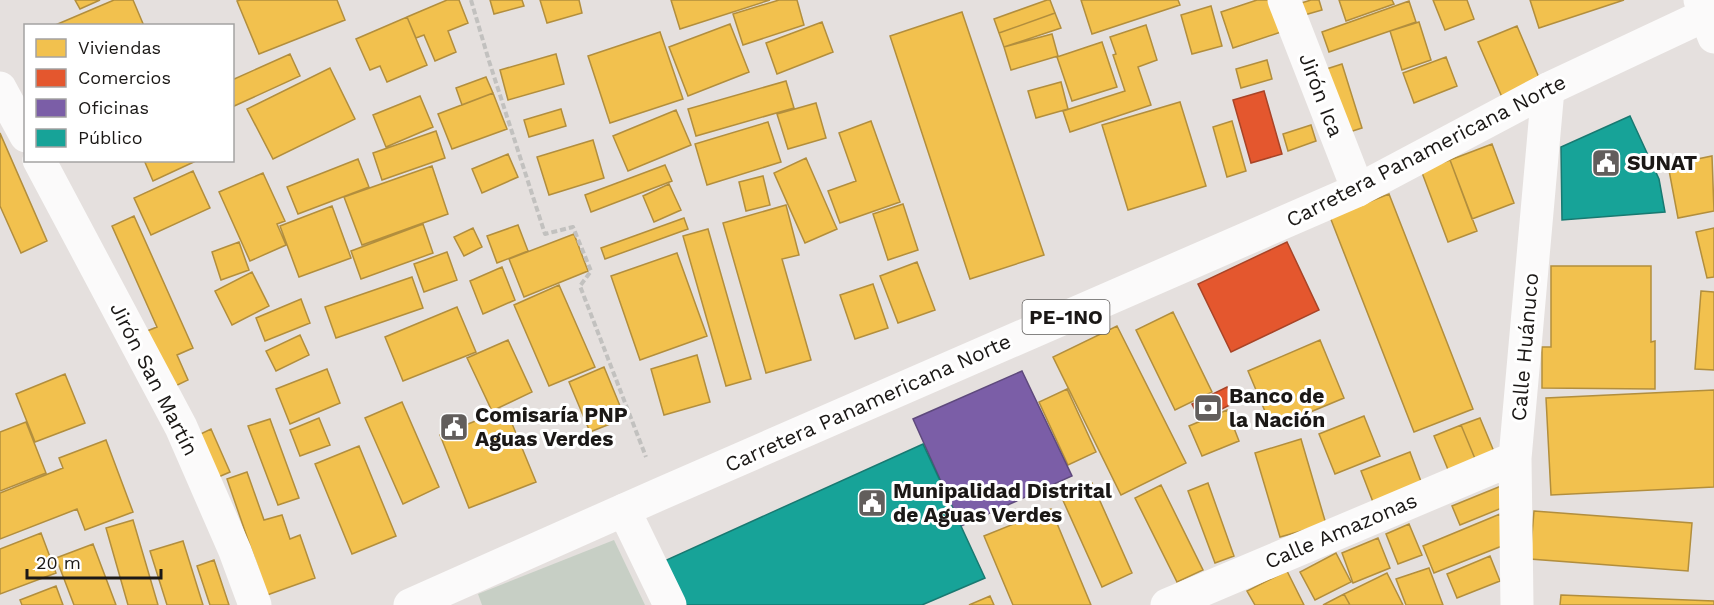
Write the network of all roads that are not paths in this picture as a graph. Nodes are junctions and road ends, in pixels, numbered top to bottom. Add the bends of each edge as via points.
1 (1284, 0) edge
2 (1708, 16) edge
3 (0, 88) edge
4 (1548, 89) junction
5 (24, 132) edge
6 (40, 162) edge
7 (1358, 190) junction
8 (1515, 458) junction
9 (624, 510) junction
10 (255, 605) edge
11 (410, 605) edge
12 (670, 605) edge
13 (1167, 605) edge
14 (1517, 605) edge

1 - 7 street, Jirón Ica
2 - 4 street, Carretera Panamericana Norte / PE-1NO
3 - 5 street
4 - 7 street, Carretera Panamericana Norte / PE-1NO
4 - 8 street, Calle Huánuco
6 - 10 street, Jirón San Martín via 181,427
7 - 9 street, Carretera Panamericana Norte / PE-1NO
8 - 13 street, Calle Amazonas
8 - 14 street, Calle Huánuco
9 - 11 street, Carretera Panamericana Norte / PE-1NO
9 - 12 street

